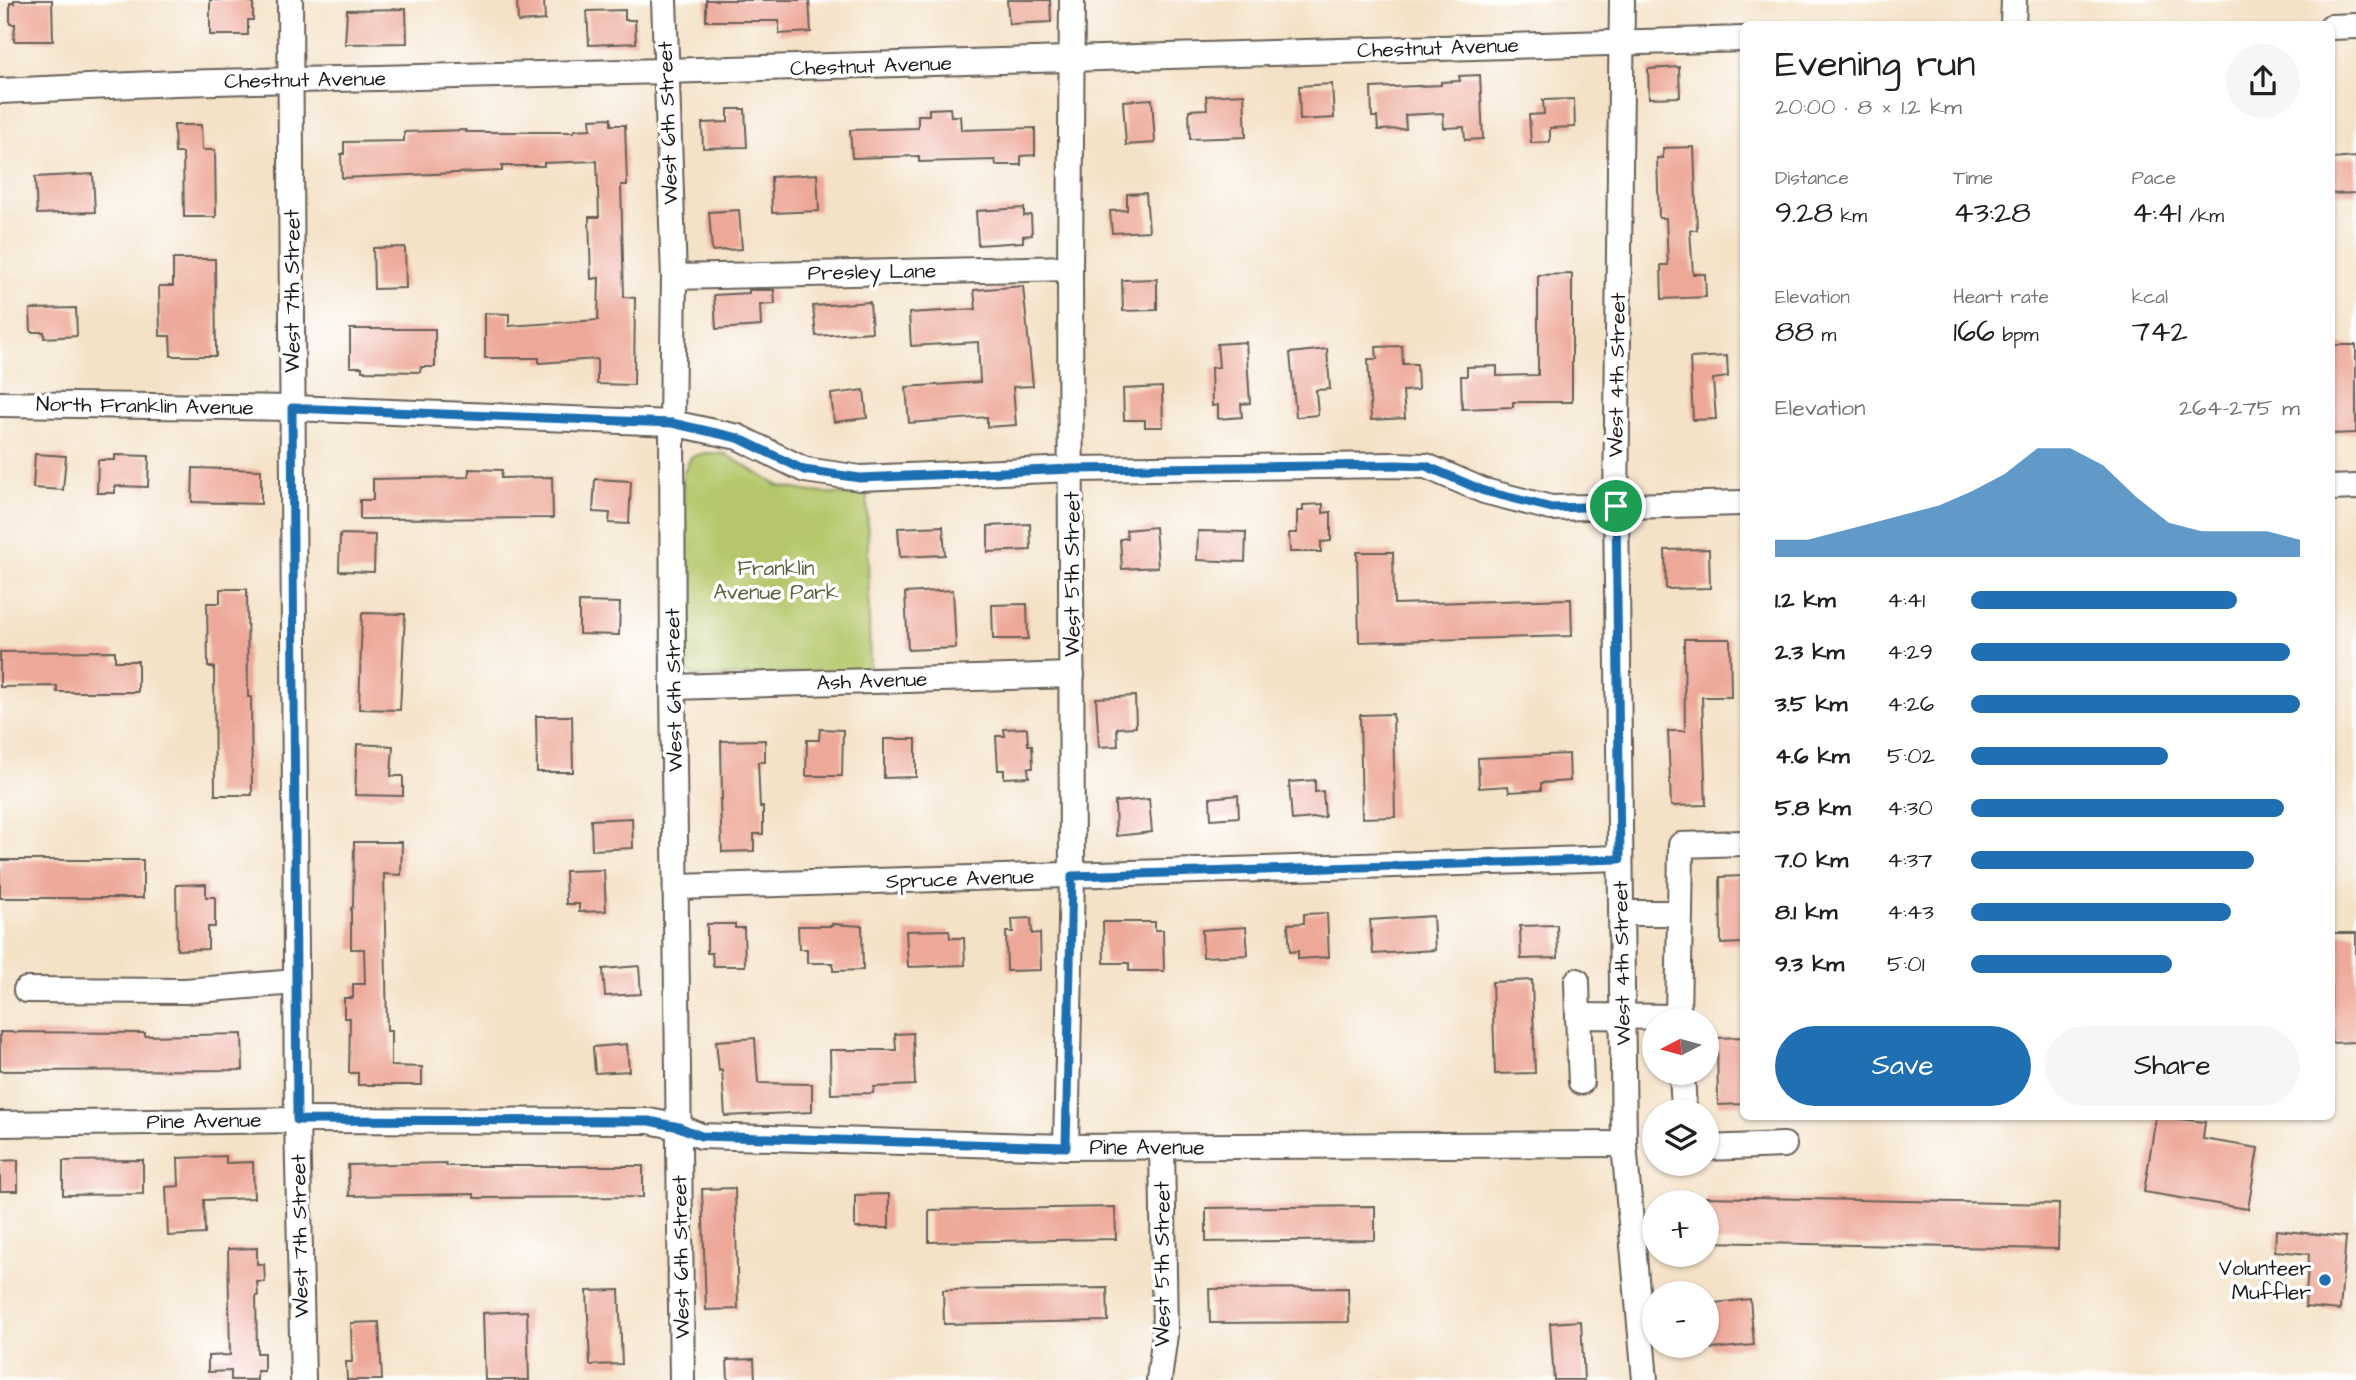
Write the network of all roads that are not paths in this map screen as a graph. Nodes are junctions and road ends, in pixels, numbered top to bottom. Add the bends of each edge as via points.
1 (290, 0) edge
2 (664, 0) edge
3 (1072, 0) edge
4 (1622, 0) edge
5 (2014, 0) edge
6 (2013, 21) edge
7 (2356, 26) edge
8 (2335, 27) edge
9 (1740, 39) edge
10 (1621, 43) junction
11 (1071, 60) junction
12 (666, 71) junction
13 (290, 80) junction
14 (0, 91) edge
15 (1070, 268) junction
16 (674, 277) junction
17 (0, 404) edge
18 (292, 408) junction
19 (672, 423) junction
20 (1072, 469) junction
21 (2356, 487) edge
22 (2335, 488) edge
23 (1740, 503) edge
24 (1616, 506) junction
25 (1072, 675) junction
26 (673, 687) junction
27 (1740, 843) edge
28 (1620, 859) junction
29 (1072, 876) junction
30 (678, 887) junction
31 (1622, 913) junction
32 (1680, 913) junction
33 (1577, 981) dead end
34 (296, 982) junction
35 (26, 990) dead end
36 (1678, 1008) edge
37 (1578, 1016) junction
38 (1623, 1016) junction
39 (1642, 1017) edge
40 (1581, 1082) dead end
41 (297, 1120) junction
42 (0, 1124) edge
43 (679, 1127) junction
44 (1625, 1144) junction
45 (1784, 1145) dead end
46 (1066, 1147) junction
47 (1162, 1147) junction
48 (1719, 1148) edge
49 (303, 1380) edge
50 (682, 1380) edge
51 (1159, 1380) edge
52 (1645, 1380) edge

1 - 13 street, West 7th Street
2 - 12 street, West 6th Street
3 - 11 street, West 5th Street
4 - 10 street, West 4th Street
5 - 6 street
7 - 8 street
9 - 10 street, Chestnut Avenue
10 - 11 street, Chestnut Avenue
10 - 24 street, West 4th Street
11 - 12 street, Chestnut Avenue
11 - 15 street, West 5th Street
12 - 13 street, Chestnut Avenue
12 - 16 street, West 6th Street
13 - 14 street, Chestnut Avenue
13 - 18 street, West 7th Street
15 - 16 street, Presley Lane
15 - 20 street, West 5th Street
16 - 19 street, West 6th Street
17 - 18 street, North Franklin Avenue
18 - 19 street, North Franklin Avenue
18 - 34 street, West 7th Street
19 - 20 street, North Franklin Avenue via 738,438 804,470 860,478
19 - 26 street, West 6th Street
20 - 24 street, North Franklin Avenue via 1426,466 1523,502 1552,508
20 - 25 street, West 5th Street
21 - 22 street
23 - 24 street, North Franklin Avenue
24 - 28 street, West 4th Street
25 - 26 street, Ash Avenue
25 - 29 street, West 5th Street
26 - 30 street, West 6th Street
27 - 32 street via 1681,845
28 - 29 street, Spruce Avenue
28 - 31 street, West 4th Street
29 - 30 street, Spruce Avenue
29 - 46 street, West 5th Street
30 - 43 street, West 6th Street
31 - 32 street
31 - 38 street, West 4th Street
32 - 36 street
33 - 37 street
34 - 35 street via 185,990
34 - 41 street, West 7th Street
37 - 38 street
37 - 40 street
38 - 39 street
38 - 44 street, West 4th Street
41 - 42 street, Pine Avenue
41 - 43 street, Pine Avenue via 649,1121
41 - 49 street, West 7th Street
43 - 46 street, Pine Avenue via 701,1136
43 - 50 street, West 6th Street
44 - 47 street, Pine Avenue
44 - 52 street, West 4th Street
45 - 48 street
46 - 47 street, Pine Avenue
47 - 51 street, West 5th Street via 1165,1334

